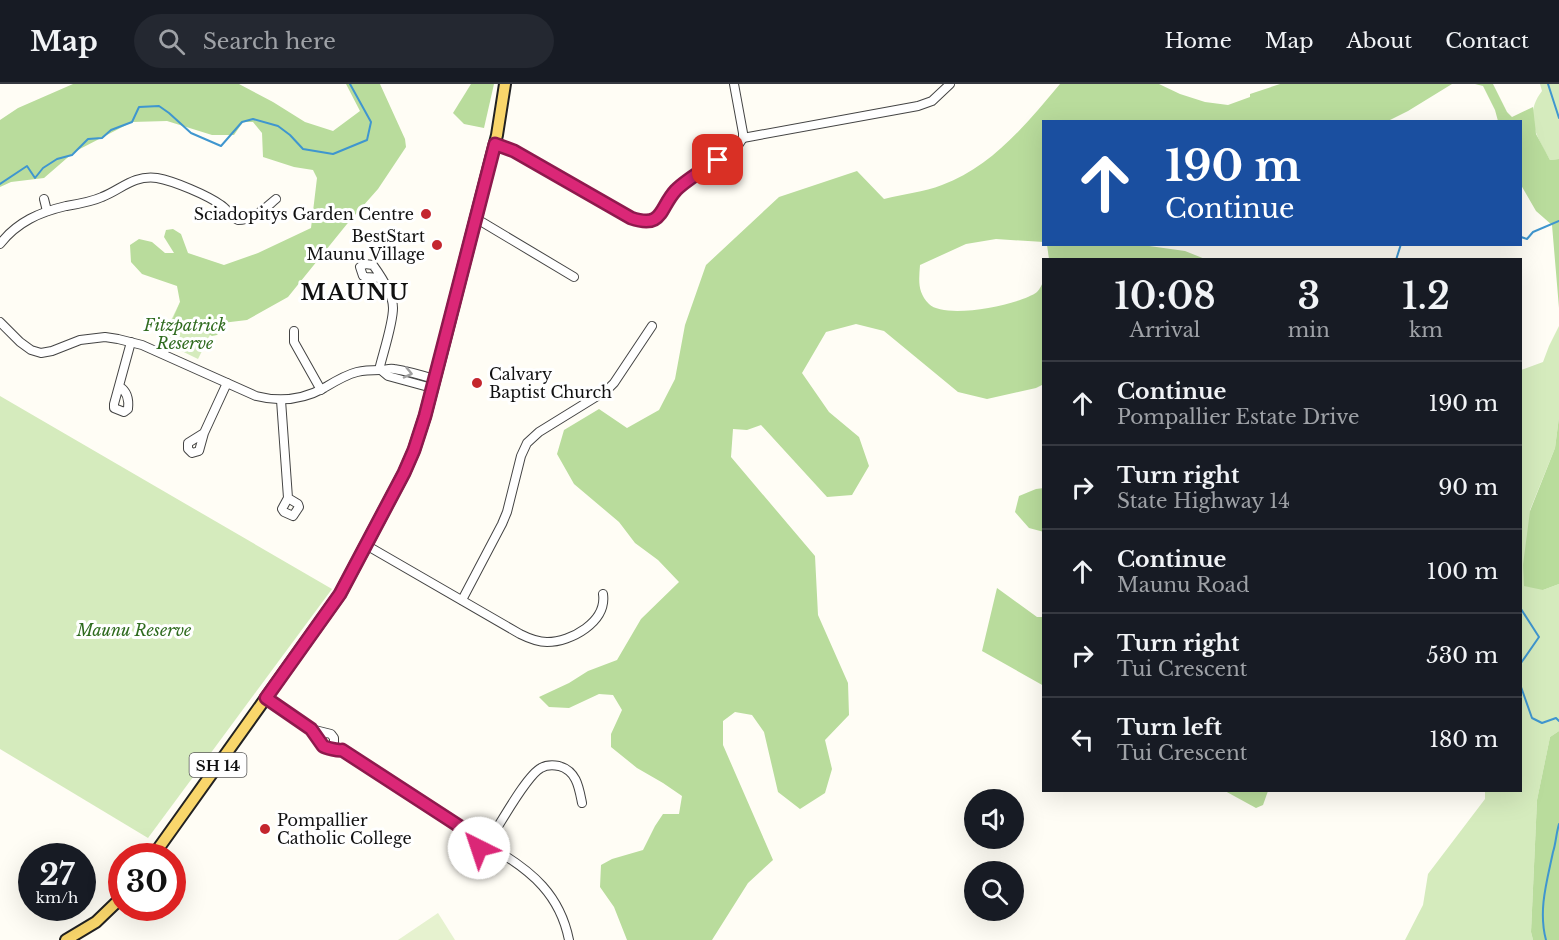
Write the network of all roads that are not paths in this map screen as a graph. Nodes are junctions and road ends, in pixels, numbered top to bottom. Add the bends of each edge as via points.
1 (505, 84) edge
2 (734, 84) edge
3 (950, 84) edge
4 (743, 138) junction
5 (495, 144) junction
6 (276, 199) dead end
7 (44, 200) dead end
8 (46, 211) junction
9 (475, 219) junction
10 (0, 244) edge
11 (574, 277) dead end
12 (380, 278) dead end
13 (0, 322) edge
14 (652, 327) dead end
15 (294, 331) dead end
16 (131, 342) junction
17 (381, 370) junction
18 (227, 383) junction
19 (433, 384) junction
20 (120, 387) dead end
21 (321, 390) junction
22 (281, 400) junction
23 (204, 433) dead end
24 (288, 498) dead end
25 (366, 545) junction
26 (603, 594) dead end
27 (462, 600) junction
28 (266, 698) junction
29 (322, 737) junction
30 (332, 743) junction
31 (582, 803) dead end
32 (492, 836) junction
33 (479, 839) junction
34 (162, 843) edge
35 (495, 849) junction
36 (108, 910) edge
37 (66, 940) edge
38 (569, 940) edge

1 - 5 main road, SH 14
2 - 4 street
3 - 4 street via 932,101 918,106
4 - 5 street via 737,147 676,190 657,217 645,221 631,218
5 - 9 main road, SH 14
6 - 8 street via 256,215 238,220 198,193 166,180 146,178 126,183 91,201
7 - 8 street
8 - 10 street via 11,231
9 - 11 street
9 - 19 main road, SH 14
12 - 17 street via 393,308
13 - 16 street via 20,342 41,353 92,338
14 - 27 street via 607,390 527,443 507,512
15 - 21 street via 294,342
16 - 18 street
16 - 20 street
17 - 19 street via 388,376
17 - 21 street via 351,373
18 - 22 street via 256,396
18 - 23 street
19 - 25 main road, SH 14 via 414,450
21 - 22 street
22 - 24 street
25 - 27 street
25 - 28 main road, SH 14 via 340,594
26 - 27 street via 602,607 583,630 566,639 546,642 520,634
28 - 29 street
28 - 34 main road, SH 14
29 - 30 street via 331,734
29 - 30 street via 323,746
30 - 33 street
31 - 32 street via 577,781 568,770 547,765 529,778
32 - 33 street
32 - 35 street
33 - 35 street via 481,850 486,853
35 - 38 street via 546,889 560,912
36 - 37 main road

